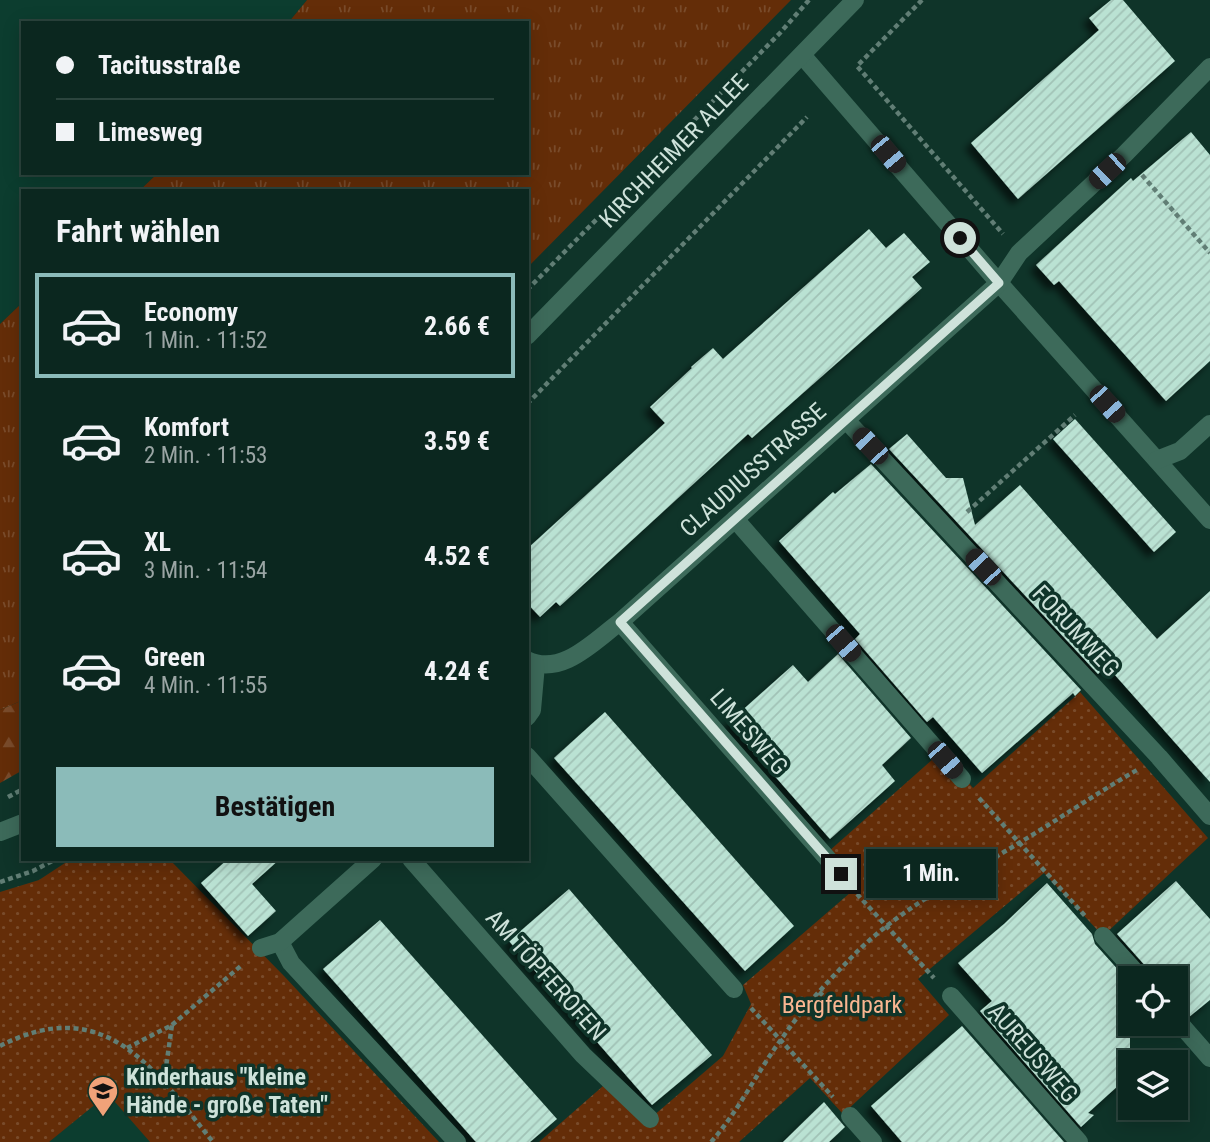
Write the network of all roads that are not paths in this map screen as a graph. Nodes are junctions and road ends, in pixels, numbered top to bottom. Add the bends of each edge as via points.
1 (855, 0) edge
2 (802, 55) junction
3 (1210, 67) edge
4 (999, 283) junction
5 (529, 334) edge
6 (846, 420) junction
7 (1210, 424) edge
8 (1157, 460) junction
9 (735, 519) junction
10 (1210, 520) edge
11 (620, 622) junction
12 (531, 662) edge
13 (529, 714) edge
14 (529, 758) edge
15 (962, 779) road end
16 (1210, 816) edge
17 (21, 824) edge
18 (0, 832) edge
19 (371, 861) edge
20 (413, 861) edge
21 (841, 874) road end
22 (1104, 936) road end
23 (280, 942) junction
24 (261, 948) road end
25 (1130, 966) edge
26 (734, 989) road end
27 (951, 996) road end
28 (1188, 1033) edge
29 (1210, 1058) edge
30 (850, 1116) road end
31 (650, 1119) dead end
32 (457, 1142) edge
33 (873, 1142) edge
34 (1079, 1142) edge

1 - 2 street, KIRCHHEIMER ALLEE
2 - 4 street
2 - 5 street, KIRCHHEIMER ALLEE
3 - 4 street, CLAUDIUSSTRASSE via 1019,253
4 - 6 street, CLAUDIUSSTRASSE
4 - 8 street
6 - 9 street, CLAUDIUSSTRASSE
6 - 16 street, FORUMWEG
7 - 8 street via 1180,451
8 - 10 street
9 - 11 street, CLAUDIUSSTRASSE
9 - 15 street
11 - 12 street, CLAUDIUSSTRASSE via 563,663
11 - 21 street, LIMESWEG
12 - 13 street
14 - 26 street
17 - 18 street
19 - 23 street
20 - 31 street, AM TÖPFEROFEN via 583,1055
22 - 25 street
23 - 24 street
23 - 32 street via 291,963
27 - 34 street, AUREUSWEG
28 - 29 street
30 - 33 street

